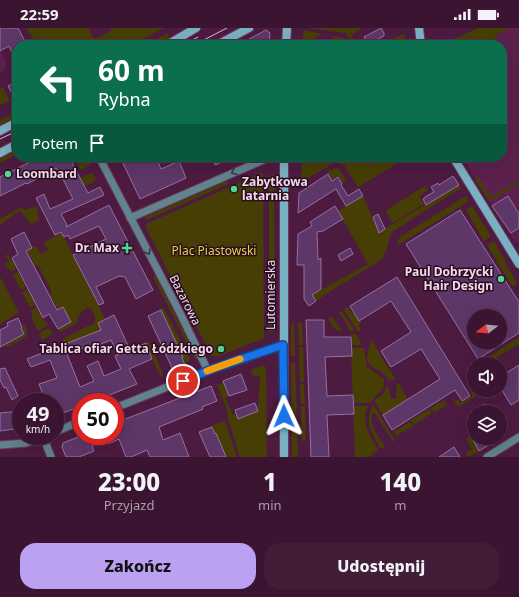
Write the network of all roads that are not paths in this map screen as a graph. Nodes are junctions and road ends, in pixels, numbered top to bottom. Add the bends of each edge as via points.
1 (196, 28) edge
2 (249, 28) edge
3 (287, 28) edge
4 (419, 28) edge
5 (176, 40) edge
6 (226, 40) edge
7 (286, 40) edge
8 (420, 40) edge
9 (12, 125) edge
10 (0, 131) edge
11 (12, 147) edge
12 (0, 153) edge
13 (102, 162) edge
14 (259, 162) edge
15 (284, 162) edge
16 (456, 162) edge
17 (130, 218) junction
18 (519, 264) edge
19 (283, 345) junction
20 (208, 371) junction
21 (124, 404) edge
22 (519, 437) edge
23 (12, 444) edge
24 (0, 445) edge
25 (47, 445) edge
26 (51, 457) edge
27 (284, 457) edge
28 (487, 457) edge

1 - 5 main road
2 - 6 main road
3 - 7 main road
4 - 8 main road
9 - 10 main road
11 - 12 main road
13 - 17 street, Bazarowa
14 -> 17 street
15 - 19 main road, Lutomierska
16 - 18 main road
17 -> 20 street, Bazarowa
19 - 20 street
19 - 27 main road, Lutomierska
20 - 21 street
22 - 28 street
23 - 24 street
25 - 26 street

